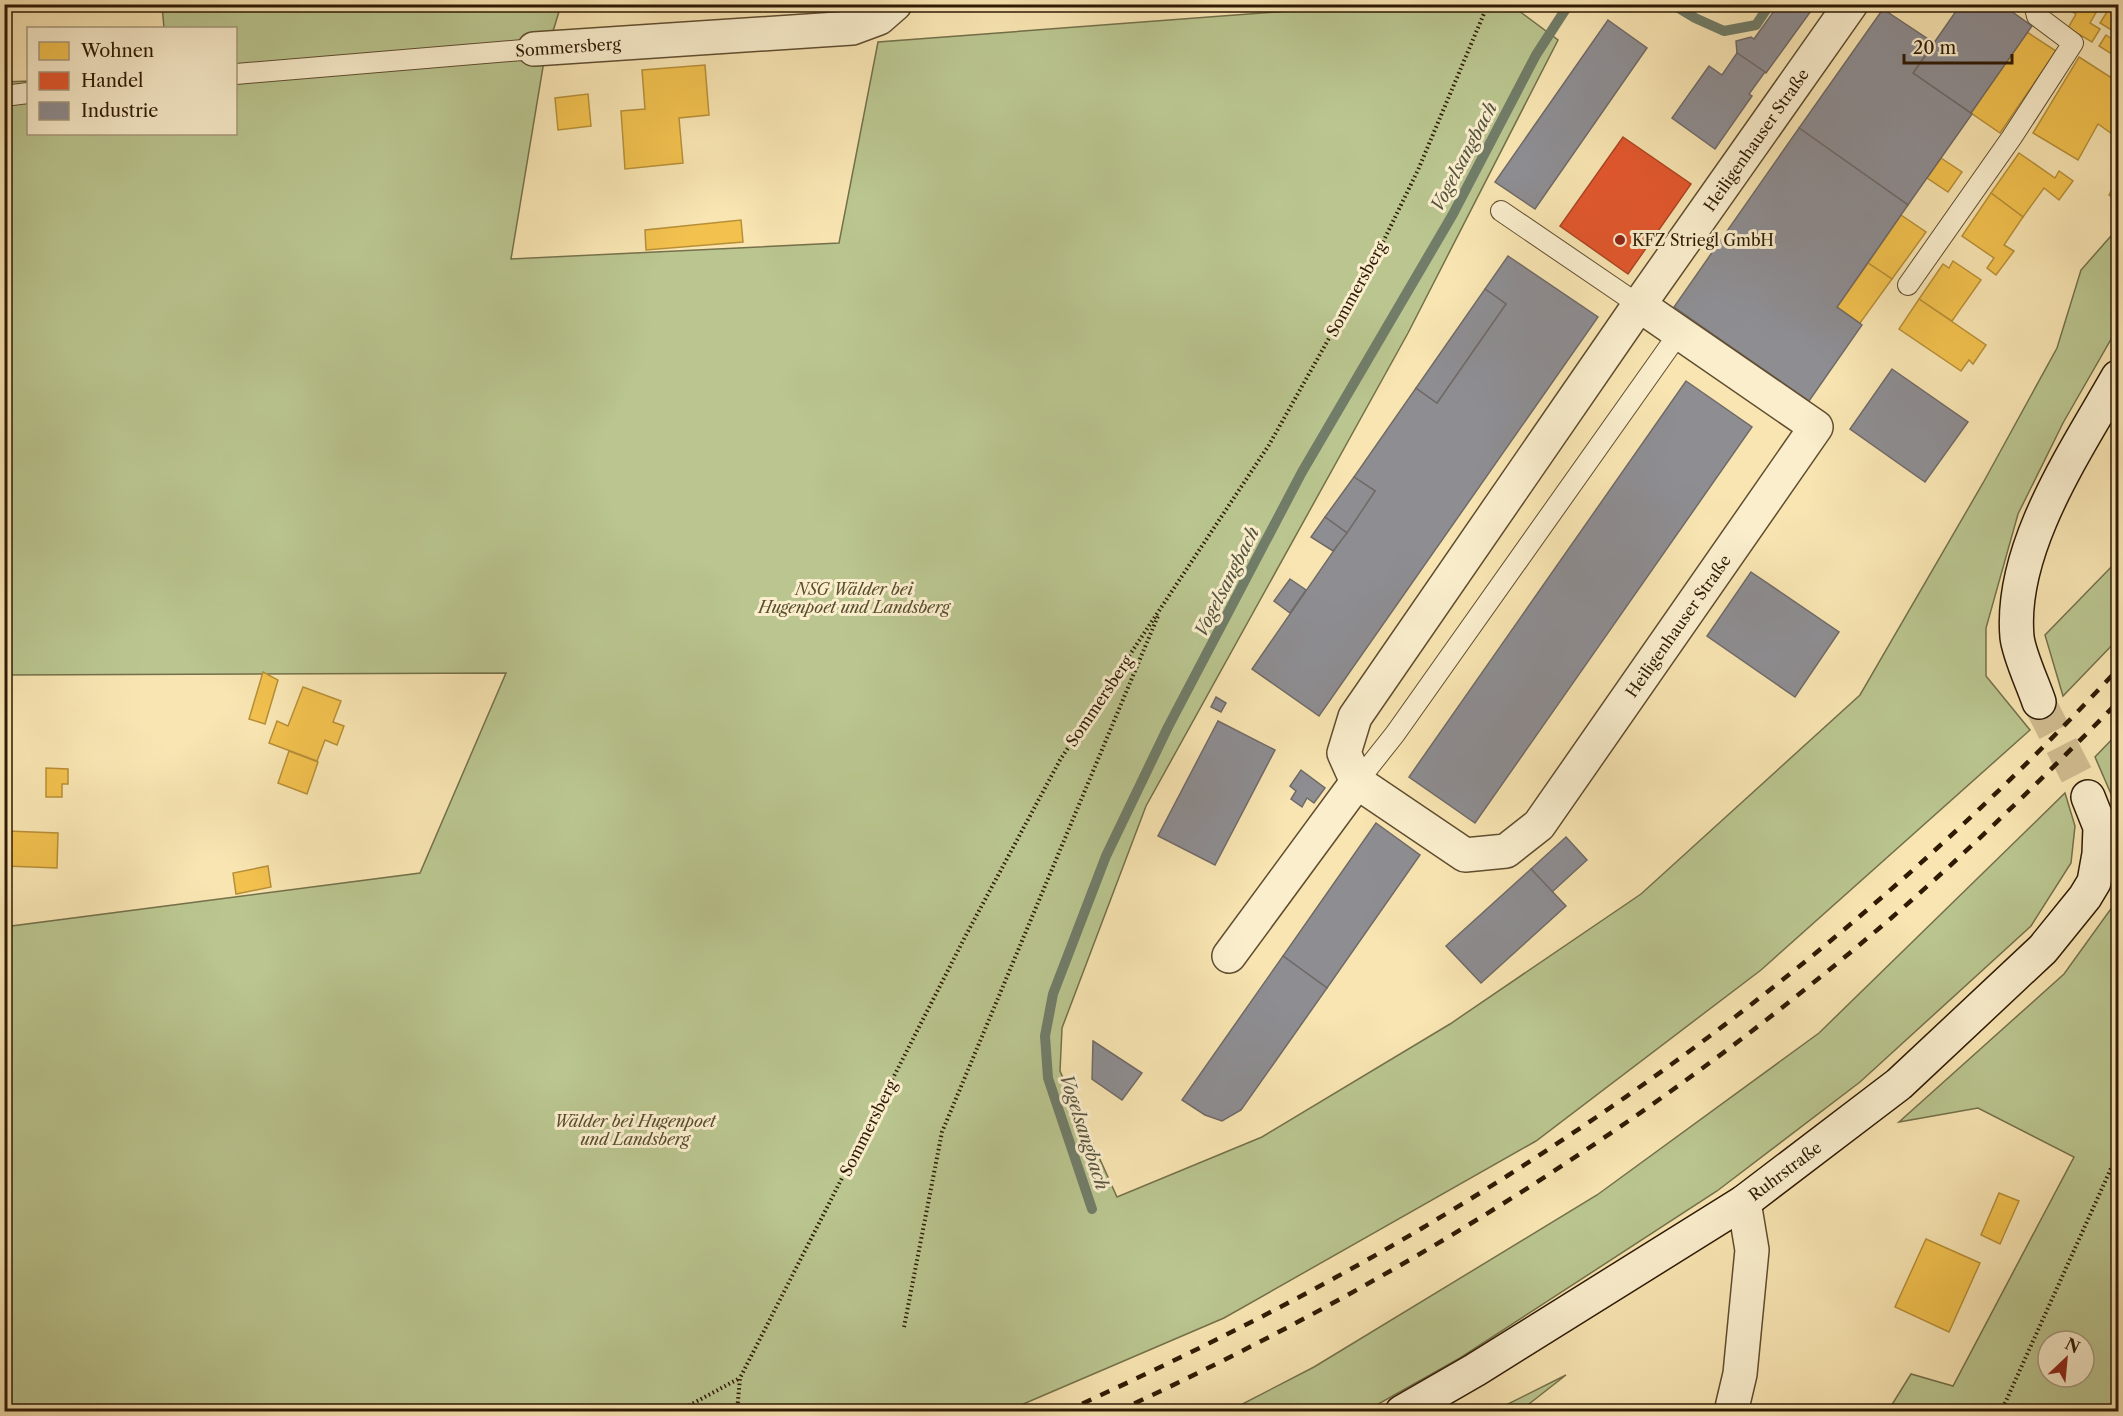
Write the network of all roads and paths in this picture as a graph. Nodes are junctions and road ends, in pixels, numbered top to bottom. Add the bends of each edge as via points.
1 (895, 4) edge
2 (1488, 4) edge
3 (1851, 4) edge
4 (2034, 4) edge
5 (534, 49) joint
6 (237, 74) edge
7 (27, 93) edge
8 (4, 96) edge
9 (1501, 211) dead end
10 (1908, 285) dead end
11 (1639, 304) junction
12 (1679, 333) junction
13 (2118, 377) edge
14 (1161, 607) junction
15 (2039, 702) tunnel mouth
16 (1357, 782) junction
17 (2088, 797) tunnel mouth
18 (1229, 956) dead end
19 (2118, 1153) edge
20 (1744, 1202) junction
21 (904, 1327) dead end
22 (740, 1378) junction
23 (677, 1412) edge
24 (737, 1412) edge
25 (1402, 1412) edge
26 (1731, 1412) edge
27 (2001, 1412) edge

1 - 5 street, Sommersberg via 879,18 852,28
2 - 14 path, Sommersberg via 1418,170 1382,244 1269,445
3 - 11 street, Heiligenhauser Straße
4 - 10 lane via 2037,16 2073,43
5 - 6 lane, Sommersberg
7 - 8 lane
9 - 11 lane
11 - 12 street, Heiligenhauser Straße
11 - 16 street, Heiligenhauser Straße via 1355,717 1344,753
12 - 16 lane
12 - 16 street, Heiligenhauser Straße via 1816,427 1539,825 1506,851 1465,855
13 - 15 street via 2031,540 2019,590 2017,640
14 - 21 path via 942,1132
14 - 22 path, Sommersberg via 1043,791
16 - 18 street
17 - 20 street, Ruhrstraße via 2100,827 2094,882 2043,949 1899,1084
19 - 27 path
20 - 25 street, Ruhrstraße
20 - 26 street via 1752,1250 1740,1374
22 - 23 path
22 - 24 path, Sommersberg

